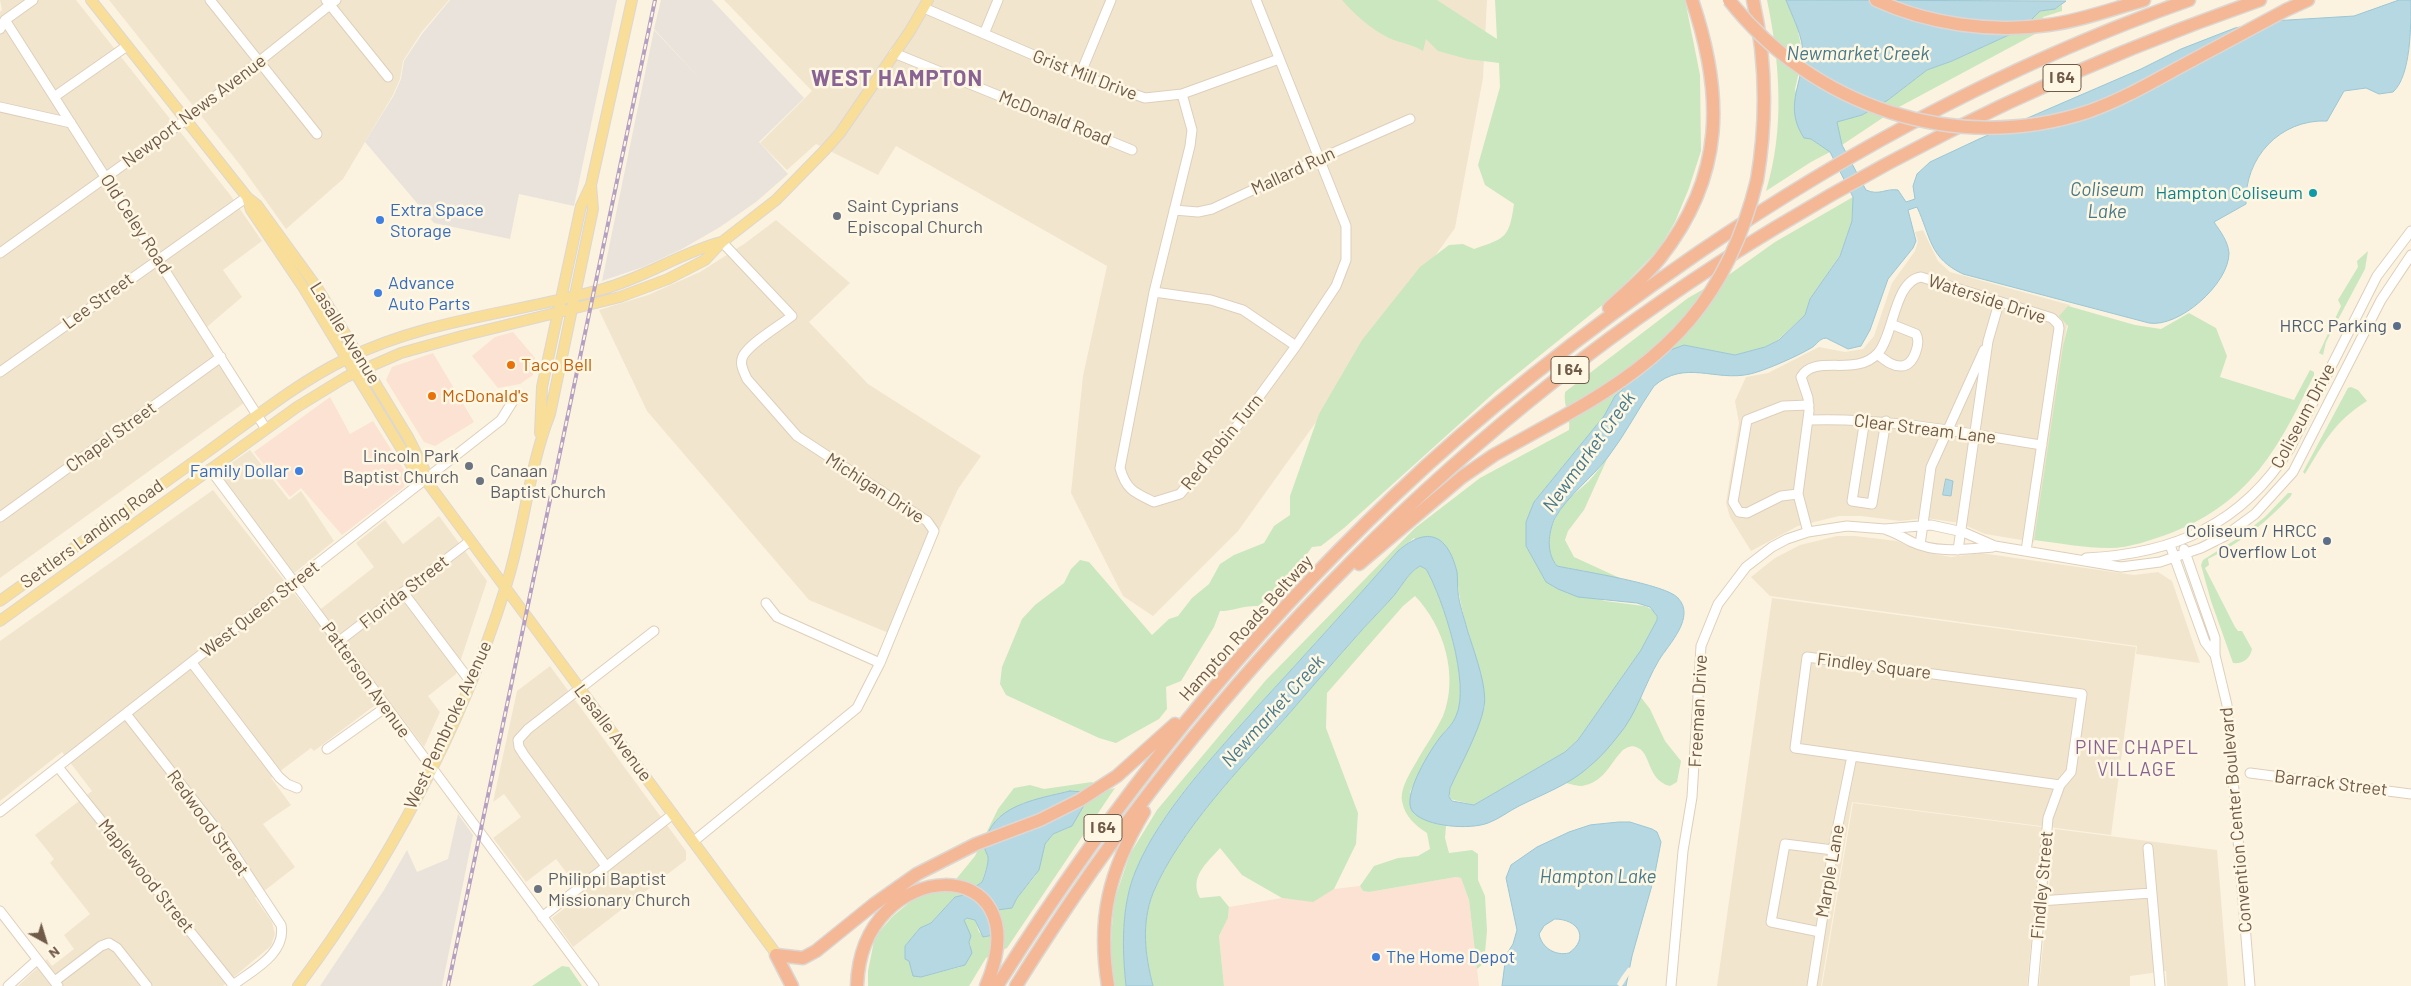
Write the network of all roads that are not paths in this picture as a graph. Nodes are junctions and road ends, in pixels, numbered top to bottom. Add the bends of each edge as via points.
1 (33, 0) edge
2 (91, 0) edge
3 (210, 0) edge
4 (632, 0) edge
5 (998, 0) edge
6 (1111, 0) edge
7 (1256, 0) edge
8 (1692, 0) edge
9 (1729, 0) edge
10 (1753, 0) edge
11 (1876, 0) edge
12 (2144, 0) edge
13 (2189, 0) edge
14 (2260, 0) edge
15 (2308, 0) edge
16 (330, 2) edge
17 (926, 4) edge
18 (5, 20) junction
19 (0, 29) edge
20 (984, 34) junction
21 (127, 46) junction
22 (894, 53) junction
23 (1279, 59) junction
24 (260, 62) junction
25 (1080, 75) junction
26 (388, 77) dead end
27 (1182, 94) junction
28 (54, 97) junction
29 (0, 107) edge
30 (186, 119) junction
31 (1410, 120) dead end
32 (71, 123) junction
33 (317, 134) dead end
34 (1132, 150) dead end
35 (1319, 159) junction
36 (106, 177) junction
37 (591, 186) junction
38 (247, 197) junction
39 (1174, 210) junction
40 (2411, 231) edge
41 (722, 242) junction
42 (0, 253) edge
43 (2411, 255) edge
44 (158, 258) junction
45 (1154, 292) junction
46 (575, 296) junction
47 (562, 299) junction
48 (1999, 303) junction
49 (572, 310) junction
50 (558, 313) junction
51 (1890, 324) junction
52 (1988, 341) junction
53 (1575, 342) junction
54 (1296, 346) junction
55 (358, 354) junction
56 (1878, 354) junction
57 (222, 357) junction
58 (346, 359) junction
59 (366, 368) junction
60 (0, 372) edge
61 (355, 373) junction
62 (513, 400) dead end
63 (1809, 405) junction
64 (258, 416) junction
65 (1865, 419) junction
66 (1808, 420) junction
67 (1886, 421) junction
68 (266, 429) junction
69 (1948, 431) junction
70 (1975, 435) junction
71 (540, 439) junction
72 (2042, 445) junction
73 (210, 469) junction
74 (425, 479) junction
75 (1798, 494) junction
76 (0, 517) edge
77 (1922, 526) junction
78 (1885, 529) junction
79 (1808, 532) junction
80 (1960, 532) junction
81 (470, 541) junction
82 (2181, 541) junction
83 (1920, 545) junction
84 (2170, 545) junction
85 (1996, 546) junction
86 (1958, 550) junction
87 (2026, 551) junction
88 (2186, 554) junction
89 (2175, 558) junction
90 (2075, 559) junction
91 (294, 583) junction
92 (1327, 588) junction
93 (506, 589) junction
94 (403, 592) junction
95 (0, 600) edge
96 (766, 603) dead end
97 (0, 621) edge
98 (654, 631) dead end
99 (338, 642) junction
100 (2215, 655) junction
101 (192, 663) junction
102 (880, 663) junction
103 (1222, 679) junction
104 (470, 681) junction
105 (580, 688) junction
106 (386, 707) junction
107 (126, 714) junction
108 (327, 749) dead end
109 (1852, 756) junction
110 (1176, 759) junction
111 (58, 767) junction
112 (431, 769) junction
113 (2250, 773) dead end
114 (2060, 785) junction
115 (297, 788) dead end
116 (2411, 794) edge
117 (0, 812) edge
118 (673, 814) junction
119 (694, 841) junction
120 (2148, 848) dead end
121 (1833, 850) junction
122 (606, 866) junction
123 (2152, 893) junction
124 (2040, 901) junction
125 (0, 911) edge
126 (542, 917) junction
127 (1820, 932) junction
128 (776, 954) junction
129 (37, 960) junction
130 (56, 984) edge
131 (8, 986) edge
132 (147, 986) edge
133 (233, 986) edge
134 (298, 986) edge
135 (594, 986) edge
136 (792, 986) edge
137 (800, 986) edge
138 (856, 986) edge
139 (986, 986) edge
140 (997, 986) edge
141 (1016, 986) edge
142 (1108, 986) edge
143 (1671, 986) edge
144 (1812, 986) edge
145 (2034, 986) edge
146 (2160, 986) edge
147 (2250, 986) edge

1 - 18 street
2 - 21 main road, Lasalle Avenue
3 - 24 street
4 - 37 main road, West Pembroke Avenue
5 - 20 street
6 - 25 street
7 - 23 street, Red Robin Turn
8 - 53 highway via 1713,83 1714,120 1702,180 1677,234 1647,273
9 - 15 highway, bridge via 1777,51 1827,86 1899,115 1966,127 2027,125 2086,112 2136,92
10 - 92 highway, bridge via 1764,101 1757,180 1732,254 1694,314 1643,366 1613,388 1494,455 1462,477 1373,554
11 - 12 highway via 1925,17 1993,27 2047,26
13 - 53 highway, I 64 via 2074,44 1985,84 1849,156 1718,240
14 - 92 highway, I 64 via 2152,39 2084,68 1926,144 1771,230 1686,285 1553,383 1384,530
16 - 24 street, Newport News Avenue
16 - 26 street
17 - 20 street, Grist Mill Drive
17 - 22 main road
18 - 19 street
18 - 28 street, Old Celey Road
20 - 25 street, Grist Mill Drive
21 - 28 street
21 - 30 main road, Lasalle Avenue
22 - 34 street, McDonald Road
22 - 41 main road via 840,132 819,156 766,209
23 - 27 street, Grist Mill Drive
23 - 35 street, Red Robin Turn
24 - 30 street, Newport News Avenue
24 - 33 street
25 - 27 street, Grist Mill Drive via 1145,98
27 - 39 street, Red Robin Turn via 1192,130
28 - 32 street, Old Celey Road
29 - 32 street
30 - 36 street, Newport News Avenue
30 - 38 main road, Lasalle Avenue
31 - 35 street, Mallard Run
32 - 36 street, Old Celey Road
35 - 39 street, Mallard Run via 1212,209 1198,212
35 - 54 street, Red Robin Turn via 1346,226 1346,260 1336,286
36 - 42 street, Newport News Avenue
36 - 44 street, Old Celey Road
37 - 46 main road, West Pembroke Avenue via 593,210
37 - 47 main road, West Pembroke Avenue via 581,206
38 - 44 street, Lee Street
38 - 55 main road, Lasalle Avenue via 257,205 297,258
38 - 58 main road, Lasalle Avenue via 251,210
39 - 45 street, Red Robin Turn
40 - 82 street, Coliseum Drive via 2377,276 2290,448 2274,472 2224,519
41 - 46 main road via 699,248 624,283
41 - 49 main road via 705,260 668,279
41 - 102 street, Michigan Drive via 792,316 743,357 746,379 797,436 927,521 934,531
43 - 88 street, Coliseum Drive via 2381,300 2305,451 2288,478 2264,505 2235,529
44 - 57 street, Old Celey Road
44 - 60 street, Lee Street
45 - 54 street via 1211,300 1243,310
45 - 54 street, Red Robin Turn via 1120,468 1123,481 1135,493 1154,502 1180,494 1242,420
46 - 47 main road
46 - 49 main road, West Pembroke Avenue
47 - 50 main road, West Pembroke Avenue
47 - 55 main road, Settlers Landing Road via 433,327
48 - 51 street, Waterside Drive via 1916,278 1904,292
48 - 52 street
48 - 72 street, Waterside Drive via 2052,318 2060,328
49 - 50 main road
49 - 71 main road, West Pembroke Avenue via 550,414
50 - 59 main road, Settlers Landing Road via 424,346
50 - 71 main road, West Pembroke Avenue via 540,399
51 - 56 street, Waterside Drive
51 - 56 street via 1916,334 1918,345 1909,363 1902,366 1889,363
52 - 69 street
52 - 70 street
53 - 103 highway, Hampton Roads Beltway / I 64 via 1453,442 1397,493 1290,602
55 - 58 main road, Settlers Landing Road
55 - 59 main road, Lasalle Avenue
56 - 63 street via 1855,366 1809,368 1801,377
57 - 64 street, Old Celey Road
57 - 76 street, Chapel Street
58 - 61 main road, Lasalle Avenue
58 - 64 main road, Settlers Landing Road
59 - 61 main road, Settlers Landing Road
59 - 74 main road, Lasalle Avenue via 408,437 424,469
61 - 68 main road, Settlers Landing Road via 320,392
61 - 74 main road, Lasalle Avenue via 416,473
62 - 74 street, West Queen Street via 501,420
63 - 66 street
63 - 75 street via 1783,406 1746,420 1733,502 1736,510 1747,513 1785,495
64 - 68 street, Old Celey Road
64 - 95 main road, Settlers Landing Road
65 - 66 street, Clear Stream Lane
65 - 67 street, Clear Stream Lane
65 - 67 street via 1852,501 1872,504
66 - 75 street
67 - 69 street, Clear Stream Lane
68 - 73 main road, Settlers Landing Road
69 - 70 street, Clear Stream Lane
69 - 77 street via 1931,468
70 - 72 street, Clear Stream Lane
70 - 80 street
71 - 93 main road, West Pembroke Avenue
72 - 87 street, Waterside Drive
73 - 91 street, Patterson Avenue
73 - 97 main road, Settlers Landing Road
74 - 81 main road, Lasalle Avenue
74 - 91 street, West Queen Street
75 - 79 street
77 - 78 street, Freeman Drive
77 - 80 street, Freeman Drive
77 - 83 street
78 - 79 street, Freeman Drive via 1848,526
78 - 83 street, Freeman Drive
79 - 143 street, Freeman Drive via 1772,547 1746,567 1724,594 1704,636 1698,674 1699,716 1692,803 1683,850
80 - 85 street, Freeman Drive
80 - 86 street
81 - 93 main road, Lasalle Avenue
81 - 94 street, Florida Street
82 - 84 street, Coliseum Drive
82 - 88 street, Convention Center Boulevard
83 - 86 street, Freeman Drive
84 - 89 street, Convention Center Boulevard
84 - 90 street, Coliseum Drive via 2130,554
85 - 86 street, Freeman Drive
85 - 87 street, Freeman Drive
87 - 90 street, Freeman Drive
88 - 89 street, Coliseum Drive
88 - 100 street, Convention Center Boulevard via 2215,638
89 - 90 street, Coliseum Drive via 2121,567
89 - 100 street, Convention Center Boulevard via 2205,642
91 - 99 street, Patterson Avenue
91 - 101 street, West Queen Street
92 - 110 highway, Hampton Roads Beltway / I 64 via 1265,653
93 - 104 main road, West Pembroke Avenue
93 - 105 main road, Lasalle Avenue
94 - 99 street, Florida Street
94 - 104 street
96 - 102 street via 777,617
98 - 105 street
99 - 106 street, Patterson Avenue
100 - 147 street, Convention Center Boulevard via 2227,705
101 - 107 street, West Queen Street
101 - 115 street via 279,777
102 - 119 street, Michigan Drive via 857,708
103 - 128 highway via 1153,746 1108,782 1061,810 936,863 901,884 803,958
103 - 140 highway, Hampton Roads Beltway / I 64 via 1102,829
104 - 112 main road, West Pembroke Avenue
105 - 118 main road, Lasalle Avenue
105 - 122 street via 528,729 518,740 519,747
106 - 108 street
106 - 112 street, Patterson Avenue
107 - 111 street, West Queen Street
107 - 133 street, Redwood Street via 231,848 258,894 279,921 282,936 275,952
109 - 114 street, Findley Square
109 - 114 street, Findley Square via 1794,748 1807,658 2082,694 2071,772
109 - 121 street, Marple Lane
110 - 141 highway, Hampton Roads Beltway / I 64 via 1113,841
110 - 142 highway via 1134,830 1110,884 1104,913 1104,960
111 - 117 street, West Queen Street
111 - 133 street, Maplewood Street
112 - 126 street, Patterson Avenue
112 - 134 main road, West Pembroke Avenue via 357,903
113 - 116 street, Barrack Street
114 - 124 street, Findley Street via 2048,818
118 - 119 main road, Lasalle Avenue
118 - 122 street
119 - 128 main road, Lasalle Avenue
120 - 123 street
121 - 127 street, Marple Lane
121 - 127 street via 1785,844 1771,922
122 - 126 street
123 - 124 street
123 - 146 street
124 - 145 street, Findley Street
125 - 129 street
126 - 135 street, Patterson Avenue
127 - 144 street, Marple Lane
128 - 136 highway
128 - 137 main road, Lasalle Avenue
129 - 130 street
129 - 131 street
130 - 132 street via 100,946 109,943 115,946
138 - 139 highway via 861,952 873,926 897,901 939,884 963,886 982,898 994,921 995,957

